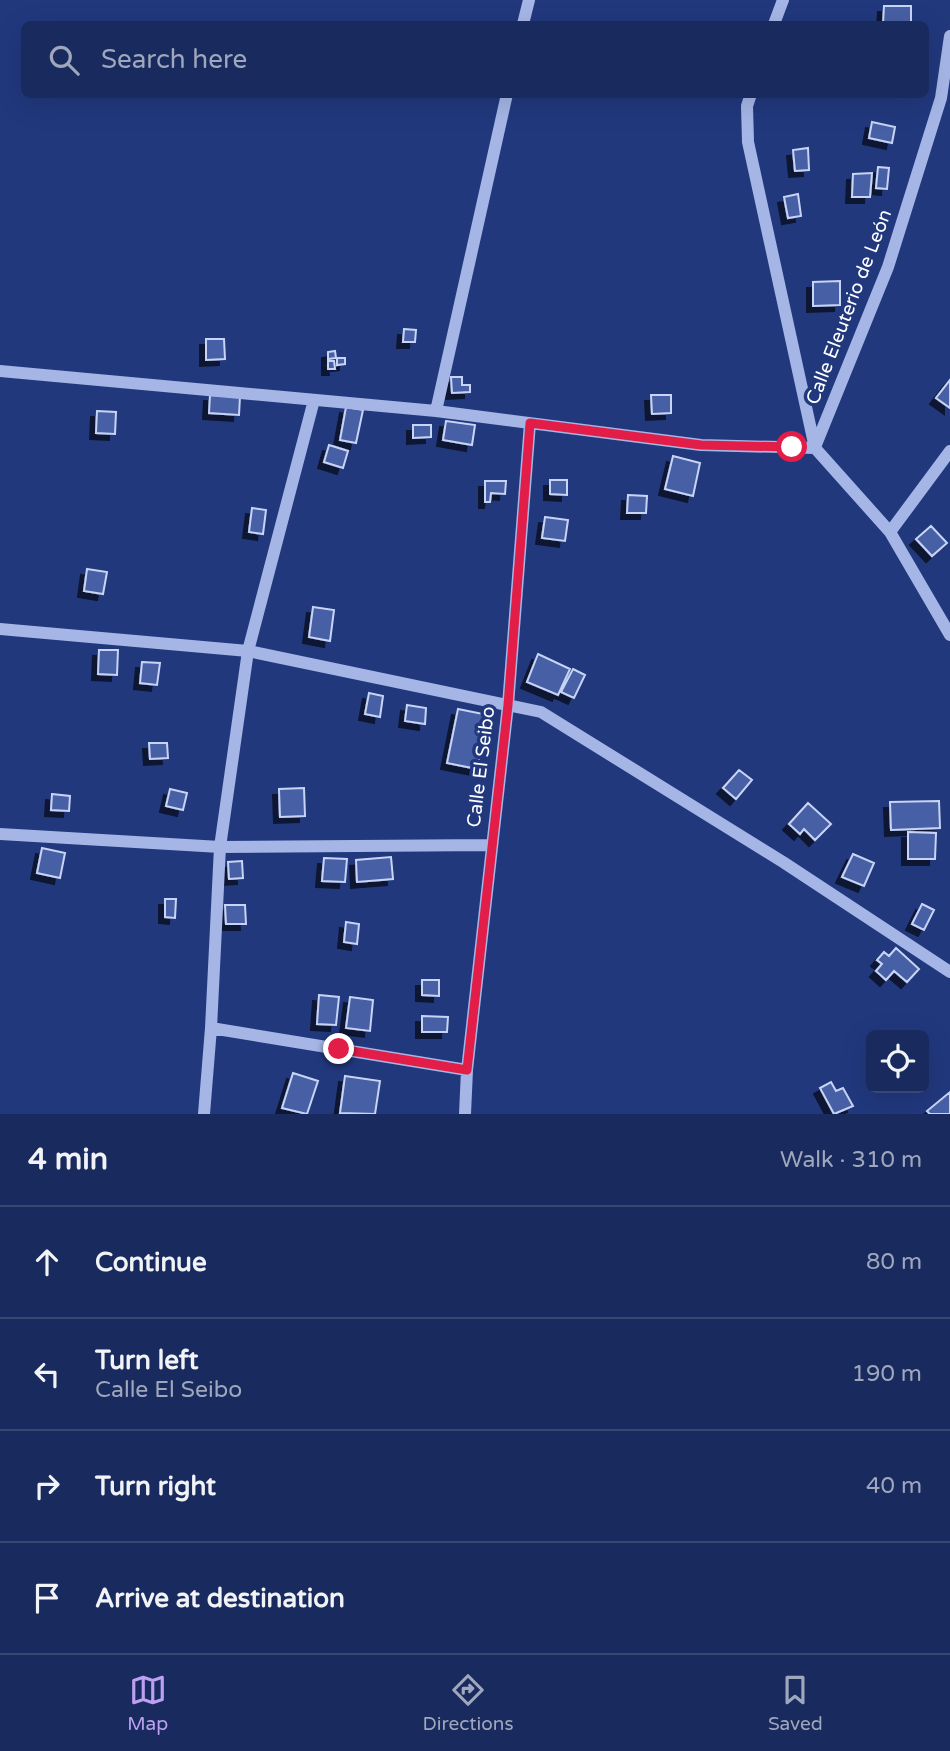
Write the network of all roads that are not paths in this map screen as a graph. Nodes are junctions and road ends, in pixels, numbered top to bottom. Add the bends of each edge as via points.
1 (529, 0) edge
2 (783, 0) edge
3 (524, 21) edge
4 (775, 21) edge
5 (950, 36) edge
6 (507, 98) edge
7 (750, 98) edge
8 (0, 371) edge
9 (314, 400) junction
10 (436, 411) junction
11 (530, 423) junction
12 (815, 448) junction
13 (950, 452) edge
14 (890, 531) junction
15 (0, 629) edge
16 (950, 635) edge
17 (248, 651) junction
18 (508, 705) junction
19 (0, 834) edge
20 (492, 845) junction
21 (220, 847) junction
22 (950, 972) edge
23 (211, 1028) junction
24 (467, 1070) junction
25 (204, 1114) edge
26 (465, 1114) edge

1 - 3 street
2 - 4 street
5 - 12 street, Calle Eleuterio de León via 941,98 888,267
6 - 10 street
7 - 12 street via 748,142
8 - 9 street
9 - 10 street
9 - 17 street
10 - 11 street
11 - 12 street via 701,445
11 - 18 street, Calle El Seibo
12 - 14 street
13 - 14 street
14 - 16 street
15 - 17 street
17 - 18 street
17 - 21 street
18 - 20 street, Calle El Seibo
18 - 22 street via 541,712
19 - 21 street
20 - 21 street
20 - 24 street, Calle El Seibo
21 - 23 street
23 - 24 street
23 - 25 street
24 - 26 street, Calle El Seibo

